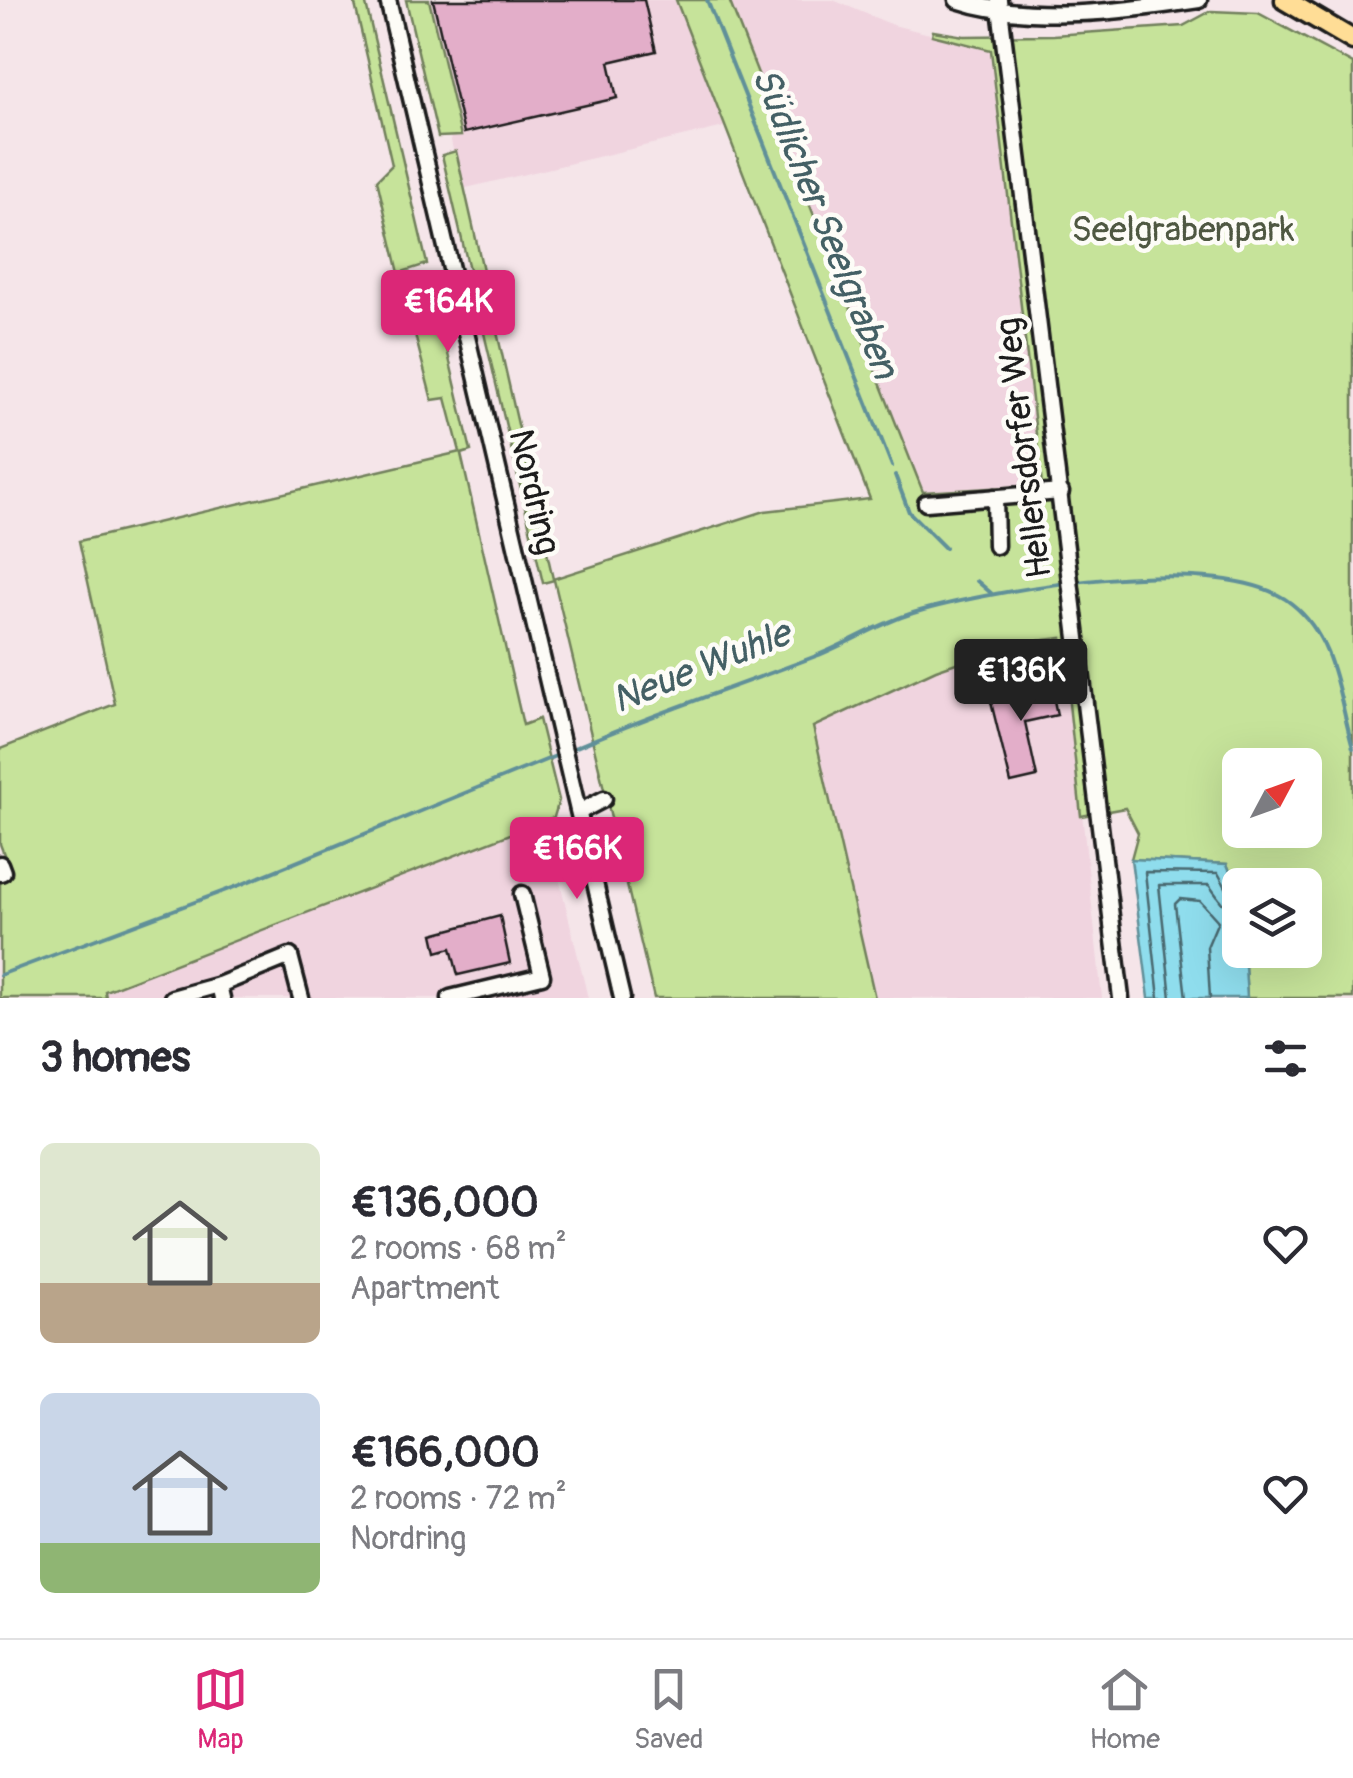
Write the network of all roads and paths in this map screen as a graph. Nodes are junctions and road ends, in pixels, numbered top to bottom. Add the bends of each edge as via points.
1 (388, 0) edge
2 (957, 0) edge
3 (1200, 0) edge
4 (1284, 0) edge
5 (1000, 5) edge
6 (1353, 40) edge
7 (1061, 492) junction
8 (995, 498) junction
9 (926, 503) dead end
10 (996, 546) dead end
11 (604, 799) dead end
12 (577, 804) junction
13 (0, 864) edge
14 (0, 873) edge
15 (522, 894) dead end
16 (220, 991) edge
17 (172, 998) edge
18 (300, 998) edge
19 (450, 998) edge
20 (622, 998) edge
21 (1121, 998) edge

1 - 12 street, Nordring
2 - 5 street
3 - 5 street via 1081,11
4 - 6 main road
5 - 7 street, Hellersdorfer Weg
7 - 8 street
7 - 21 street, Hellersdorfer Weg
8 - 9 street
8 - 10 street
11 - 12 street
12 - 20 street, Nordring
13 - 14 street
15 - 19 street via 542,976
16 - 17 street
16 - 18 street via 290,956

